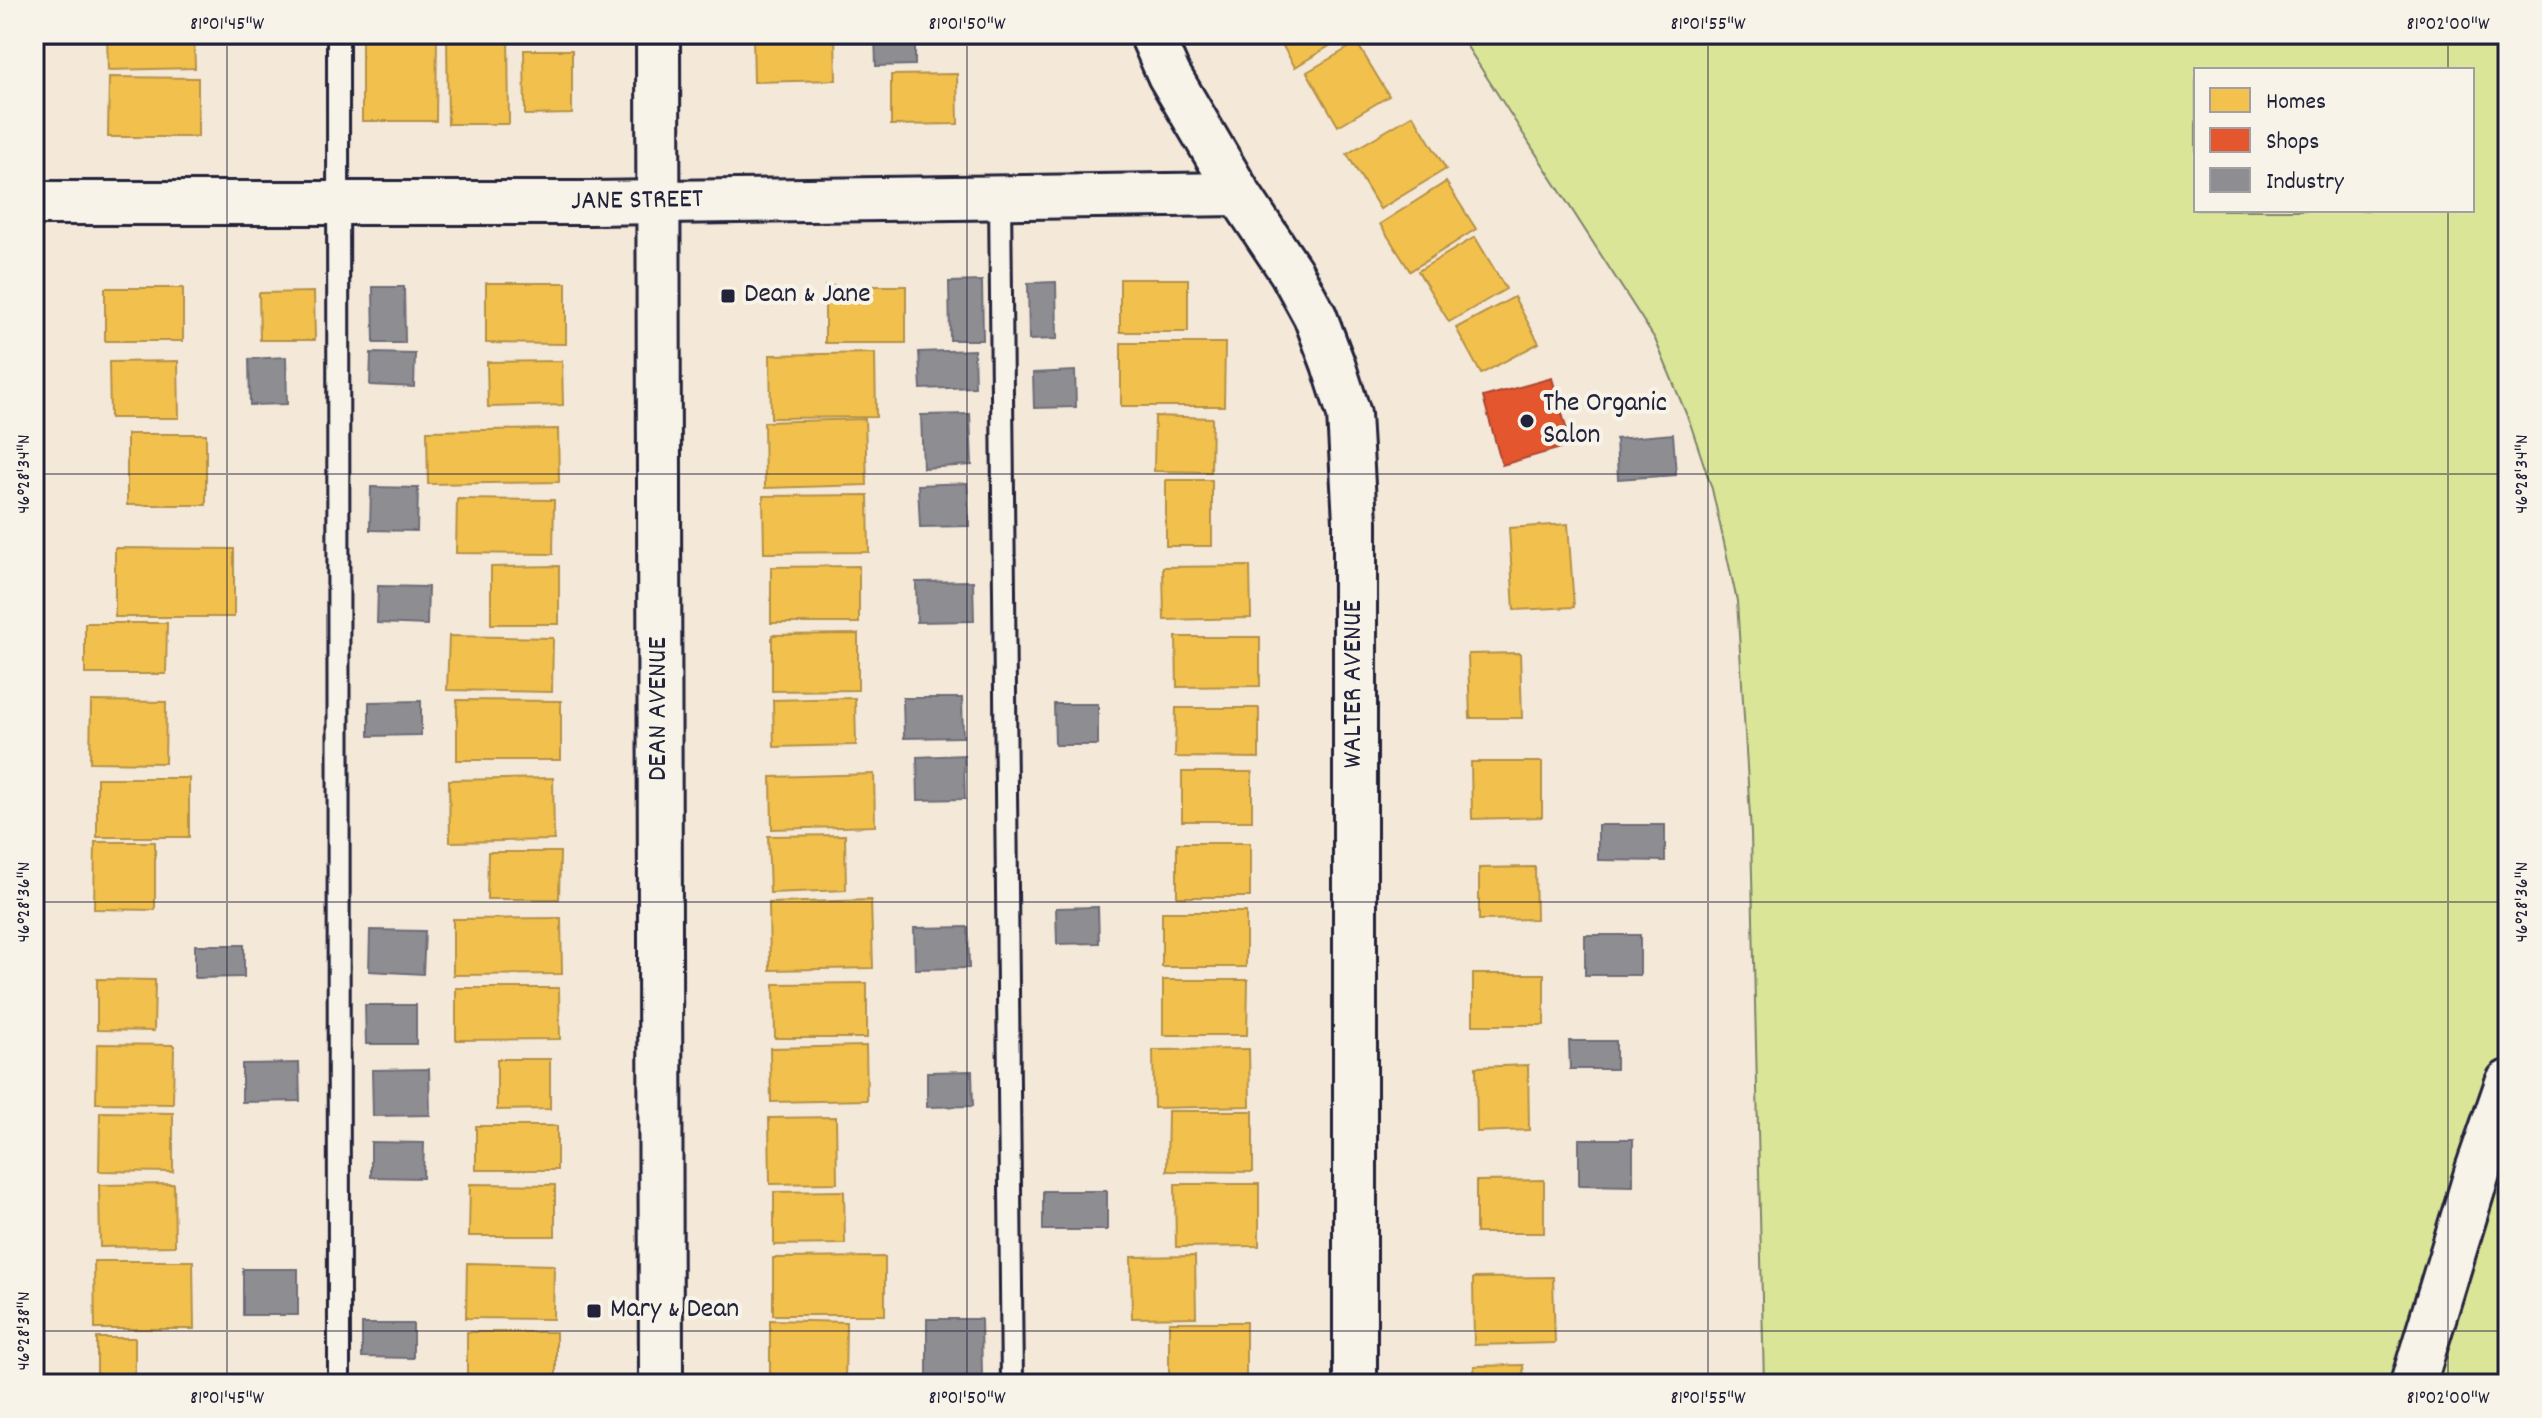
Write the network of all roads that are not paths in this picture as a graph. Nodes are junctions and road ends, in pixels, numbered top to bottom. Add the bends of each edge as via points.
1 (338, 34) edge
2 (658, 34) edge
3 (1151, 34) edge
4 (1239, 194) junction
5 (1000, 197) junction
6 (659, 202) junction
7 (34, 203) edge
8 (339, 203) junction
9 (2508, 1083) edge
10 (339, 1384) edge
11 (661, 1384) edge
12 (1012, 1384) edge
13 (1355, 1384) edge
14 (2413, 1384) edge

1 - 8 lane
2 - 6 street, DEAN AVENUE
3 - 4 street, WALTER AVENUE
4 - 5 street, JANE STREET
4 - 13 street, WALTER AVENUE via 1315,316 1349,414 1355,521
5 - 6 street, JANE STREET
5 - 12 lane
6 - 8 street, JANE STREET
6 - 11 street, DEAN AVENUE
7 - 8 street, JANE STREET
8 - 10 lane
9 - 14 main road

